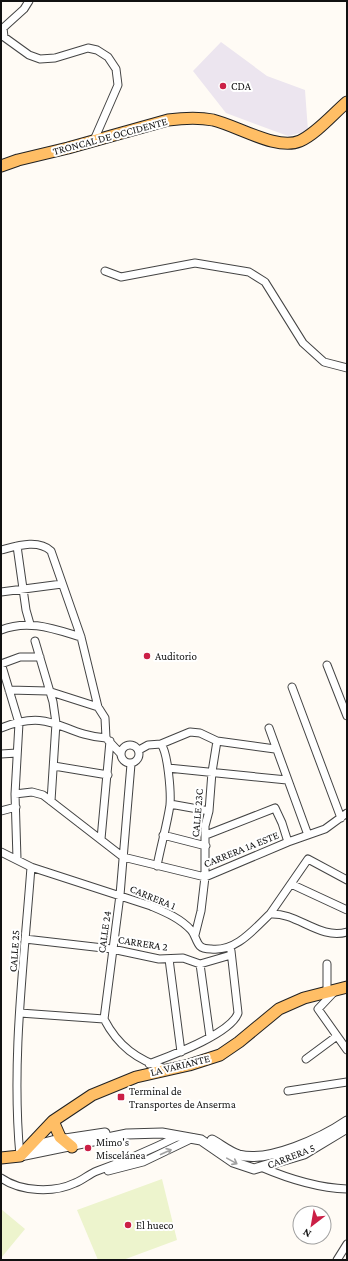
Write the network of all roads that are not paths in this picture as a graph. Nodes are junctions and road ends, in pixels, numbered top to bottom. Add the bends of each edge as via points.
1 (29, 1) edge
2 (347, 102) edge
3 (94, 140) junction
4 (1, 166) edge
5 (105, 271) dead end
6 (347, 368) edge
7 (17, 546) junction
8 (1, 550) edge
9 (62, 584) junction
10 (23, 588) junction
11 (1, 592) edge
12 (30, 624) junction
13 (1, 630) edge
14 (81, 637) junction
15 (35, 641) dead end
16 (40, 657) junction
17 (1, 663) edge
18 (327, 665) dead end
19 (292, 687) dead end
20 (9, 690) junction
21 (48, 691) junction
22 (98, 707) junction
23 (347, 716) edge
24 (19, 723) junction
25 (56, 723) junction
26 (1, 728) edge
27 (269, 728) dead end
28 (108, 740) junction
29 (217, 741) junction
30 (161, 744) junction
31 (275, 749) junction
32 (139, 750) junction
33 (17, 753) junction
34 (120, 753) junction
35 (1, 754) edge
36 (131, 764) junction
37 (54, 766) junction
38 (168, 768) junction
39 (212, 772) junction
40 (108, 775) junction
41 (286, 780) junction
42 (16, 794) junction
43 (51, 801) junction
44 (170, 804) junction
45 (16, 807) junction
46 (210, 810) junction
47 (1, 811) edge
48 (347, 813) edge
49 (341, 818) junction
50 (163, 835) junction
51 (206, 835) junction
52 (308, 835) junction
53 (101, 840) junction
54 (288, 842) junction
55 (206, 846) junction
56 (1, 852) edge
57 (123, 857) junction
58 (17, 859) junction
59 (157, 866) junction
60 (31, 867) junction
61 (205, 877) junction
62 (347, 880) edge
63 (291, 884) junction
64 (120, 896) junction
65 (347, 910) edge
66 (270, 914) junction
67 (347, 932) edge
68 (195, 935) junction
69 (26, 939) junction
70 (112, 949) junction
71 (231, 951) junction
72 (169, 959) junction
73 (200, 964) junction
74 (327, 964) dead end
75 (337, 989) edge
76 (20, 1013) junction
77 (104, 1019) junction
78 (337, 1036) junction
79 (210, 1038) junction
80 (347, 1050) edge
81 (181, 1052) junction
82 (306, 1059) dead end
83 (149, 1064) junction
84 (167, 1070) junction
85 (347, 1082) edge
86 (288, 1091) dead end
87 (53, 1121) junction
88 (347, 1121) edge
89 (347, 1128) edge
90 (180, 1136) junction
91 (194, 1138) junction
92 (67, 1143) junction
93 (28, 1147) junction
94 (20, 1156) junction
95 (1, 1158) edge
96 (261, 1167) junction
97 (88, 1175) junction
98 (1, 1178) edge
99 (347, 1189) edge
100 (347, 1244) edge
101 (337, 1260) edge

1 - 3 street via 24,10 3,28 4,36 29,55 40,59 55,58 88,48 97,50 108,57 116,69 118,85
2 - 3 main road, TRONCAL DE OCCIDENTE via 308,136 292,144 278,143 229,125 197,118 168,120
3 - 4 main road, TRONCAL DE OCCIDENTE
5 - 6 street via 121,277 195,263 249,272 265,282 303,343 324,362
7 - 8 street
7 - 9 street via 46,546 51,551
7 - 10 street
9 - 10 street
9 - 14 street
10 - 11 street
10 - 12 street
12 - 13 street
12 - 14 street via 50,627
14 - 22 street
15 - 16 street
16 - 17 street via 20,657
16 - 21 street
17 - 20 street
18 - 23 street
19 - 49 street
20 - 21 street
20 - 24 street
21 - 22 street
21 - 25 street via 53,702
22 - 28 street via 105,718
24 - 25 street via 29,720
24 - 26 street
24 - 33 street
25 - 28 street
25 - 37 street
27 - 31 street
28 - 34 street
28 - 40 street
29 - 30 street via 200,733 190,732
29 - 31 street
29 - 39 street, CALLE 23C
30 - 32 street via 148,745
30 - 38 street
31 - 41 street
32 - 34 street via 130,745 122,748
32 - 36 street via 136,761
33 - 35 street
33 - 42 street
34 - 36 street via 122,759
36 - 57 street, CALLE 24
37 - 40 street
37 - 43 street
38 - 39 street
38 - 44 street
39 - 41 street
39 - 46 street, CALLE 23C
40 - 53 street
41 - 52 street
42 - 43 street, CARRERA 1A ESTE via 32,792
42 - 45 street
43 - 53 street, CARRERA 1A ESTE
44 - 46 street
44 - 50 street
45 - 47 street
45 - 58 street
46 - 51 street, CALLE 23C
48 - 49 street, CARRERA 1A ESTE
49 - 52 street, CARRERA 1A ESTE via 325,829
50 - 55 street
50 - 59 street
51 - 54 street via 275,808
51 - 55 street, CALLE 23C
52 - 54 street, CARRERA 1A ESTE
53 - 57 street, CARRERA 1A ESTE
54 - 61 street, CARRERA 1A ESTE
55 - 61 street, CALLE 23C
56 - 58 street, CARRERA 1
57 - 59 street, CARRERA 1A ESTE
57 - 64 street, CALLE 24
58 - 60 street, CARRERA 1
59 - 61 street, CARRERA 1A ESTE
60 - 64 street, CARRERA 1
60 - 69 street, CALLE 25
61 - 68 street, CALLE 23C
62 - 63 street via 308,859
63 - 65 street
63 - 66 street
64 - 68 street, CARRERA 1 via 170,914
64 - 70 street, CALLE 24
66 - 67 street via 280,914 326,932
66 - 71 street, CARRERA 1
68 - 71 street, CARRERA 1 via 200,946 205,949
69 - 70 street, CARRERA 2
69 - 76 street, CALLE 25
70 - 72 street, CARRERA 2
70 - 77 street, CALLE 24
71 - 73 street
71 - 79 street via 238,1013 236,1019
72 - 73 street, CARRERA 2 via 184,958
72 - 81 street
73 - 79 street
74 - 75 street
75 - 78 street via 318,1009
75 - 84 main road, LA VARIANTE via 304,998 279,1009 220,1055
76 - 77 street
76 - 94 street, CALLE 25 via 16,1068
77 - 83 street via 122,1046
78 - 80 street
78 - 82 street
79 - 81 street
81 - 83 street
83 - 84 street
84 - 87 main road, LA VARIANTE via 136,1077 106,1088 78,1103
85 - 86 street
87 - 92 main road
87 - 93 main road, LA VARIANTE
88 - 92 street, CARRERA 5 via 298,1146 254,1157 232,1153 200,1135 174,1130 142,1128
89 - 96 street, CARRERA 5 via 304,1154
90 - 91 street, CARRERA 5
90 - 92 street, CARRERA 5 via 162,1133 133,1134
90 - 97 street via 139,1156
91 -> 96 street, CARRERA 5 via 210,1145 233,1162 254,1169
97 -> 91 street via 143,1162
92 - 93 street, CARRERA 5
92 - 94 street, CARRERA 5
93 - 94 main road, LA VARIANTE
94 - 95 main road, CARRERA 5
96 - 99 street via 285,1178 310,1185
97 - 98 street via 76,1183 52,1189 28,1188
100 - 101 street

